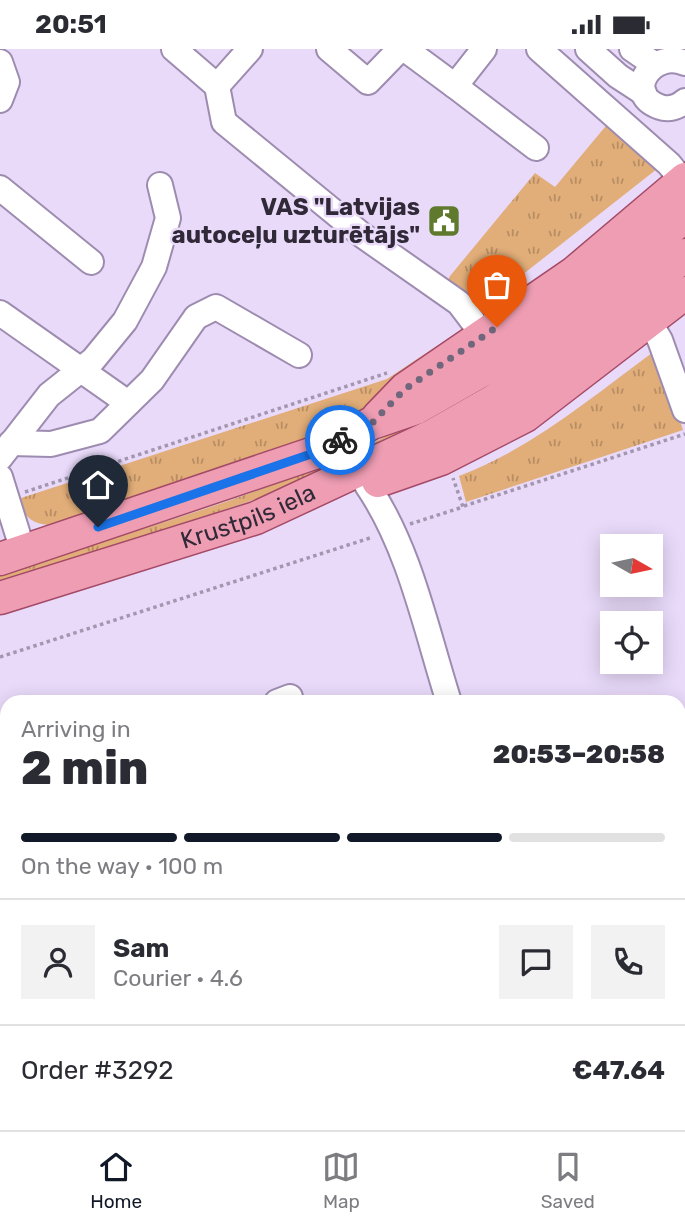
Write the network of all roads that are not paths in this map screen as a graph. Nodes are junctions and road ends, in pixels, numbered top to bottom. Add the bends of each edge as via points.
1 (174, 49) edge
2 (250, 49) edge
3 (329, 49) edge
4 (400, 49) edge
5 (405, 49) edge
6 (484, 49) edge
7 (539, 49) edge
8 (588, 49) edge
9 (659, 56) edge
10 (0, 62) edge
11 (218, 86) junction
12 (456, 86) junction
13 (644, 93) junction
14 (0, 100) edge
15 (685, 101) edge
16 (536, 148) dead end
17 (684, 180) edge
18 (160, 185) dead end
19 (0, 188) edge
20 (685, 216) edge
21 (685, 255) edge
22 (91, 262) dead end
23 (685, 293) edge
24 (0, 313) edge
25 (579, 323) junction
26 (650, 323) junction
27 (484, 336) junction
28 (299, 355) dead end
29 (80, 371) junction
30 (128, 403) junction
31 (685, 410) edge
32 (372, 423) junction
33 (6, 450) edge
34 (367, 485) junction
35 (4, 487) edge
36 (256, 518) junction
37 (11, 555) edge
38 (0, 598) edge
39 (447, 695) edge

1 - 11 street
2 - 11 street
3 - 4 street via 368,82
5 - 12 street
6 - 12 street
7 - 17 street
8 - 13 street
9 - 13 street via 642,76
10 - 14 street via 7,82
11 - 27 street via 224,122 362,235 459,303
12 - 16 street
13 - 15 street via 664,108
17 - 27 main road via 574,273
18 - 29 street via 167,218 154,267 125,321
19 - 22 street
20 - 25 main road, Krustpils iela
21 - 25 main road, Krustpils iela
23 - 26 main road
24 - 29 street
25 - 32 main road, Krustpils iela via 416,408
25 - 36 main road, Krustpils iela via 492,402 435,435
26 - 31 street
26 - 34 main road via 525,416 441,459
27 - 32 main road via 405,389
28 - 30 street via 216,307 196,317 152,380
29 - 30 street
29 - 33 street via 49,395
30 - 33 street via 100,431 77,440
32 - 37 main road, Krustpils iela via 314,453
34 - 36 main road
34 - 39 street via 392,530
35 - 37 street
36 - 38 main road, Krustpils iela

